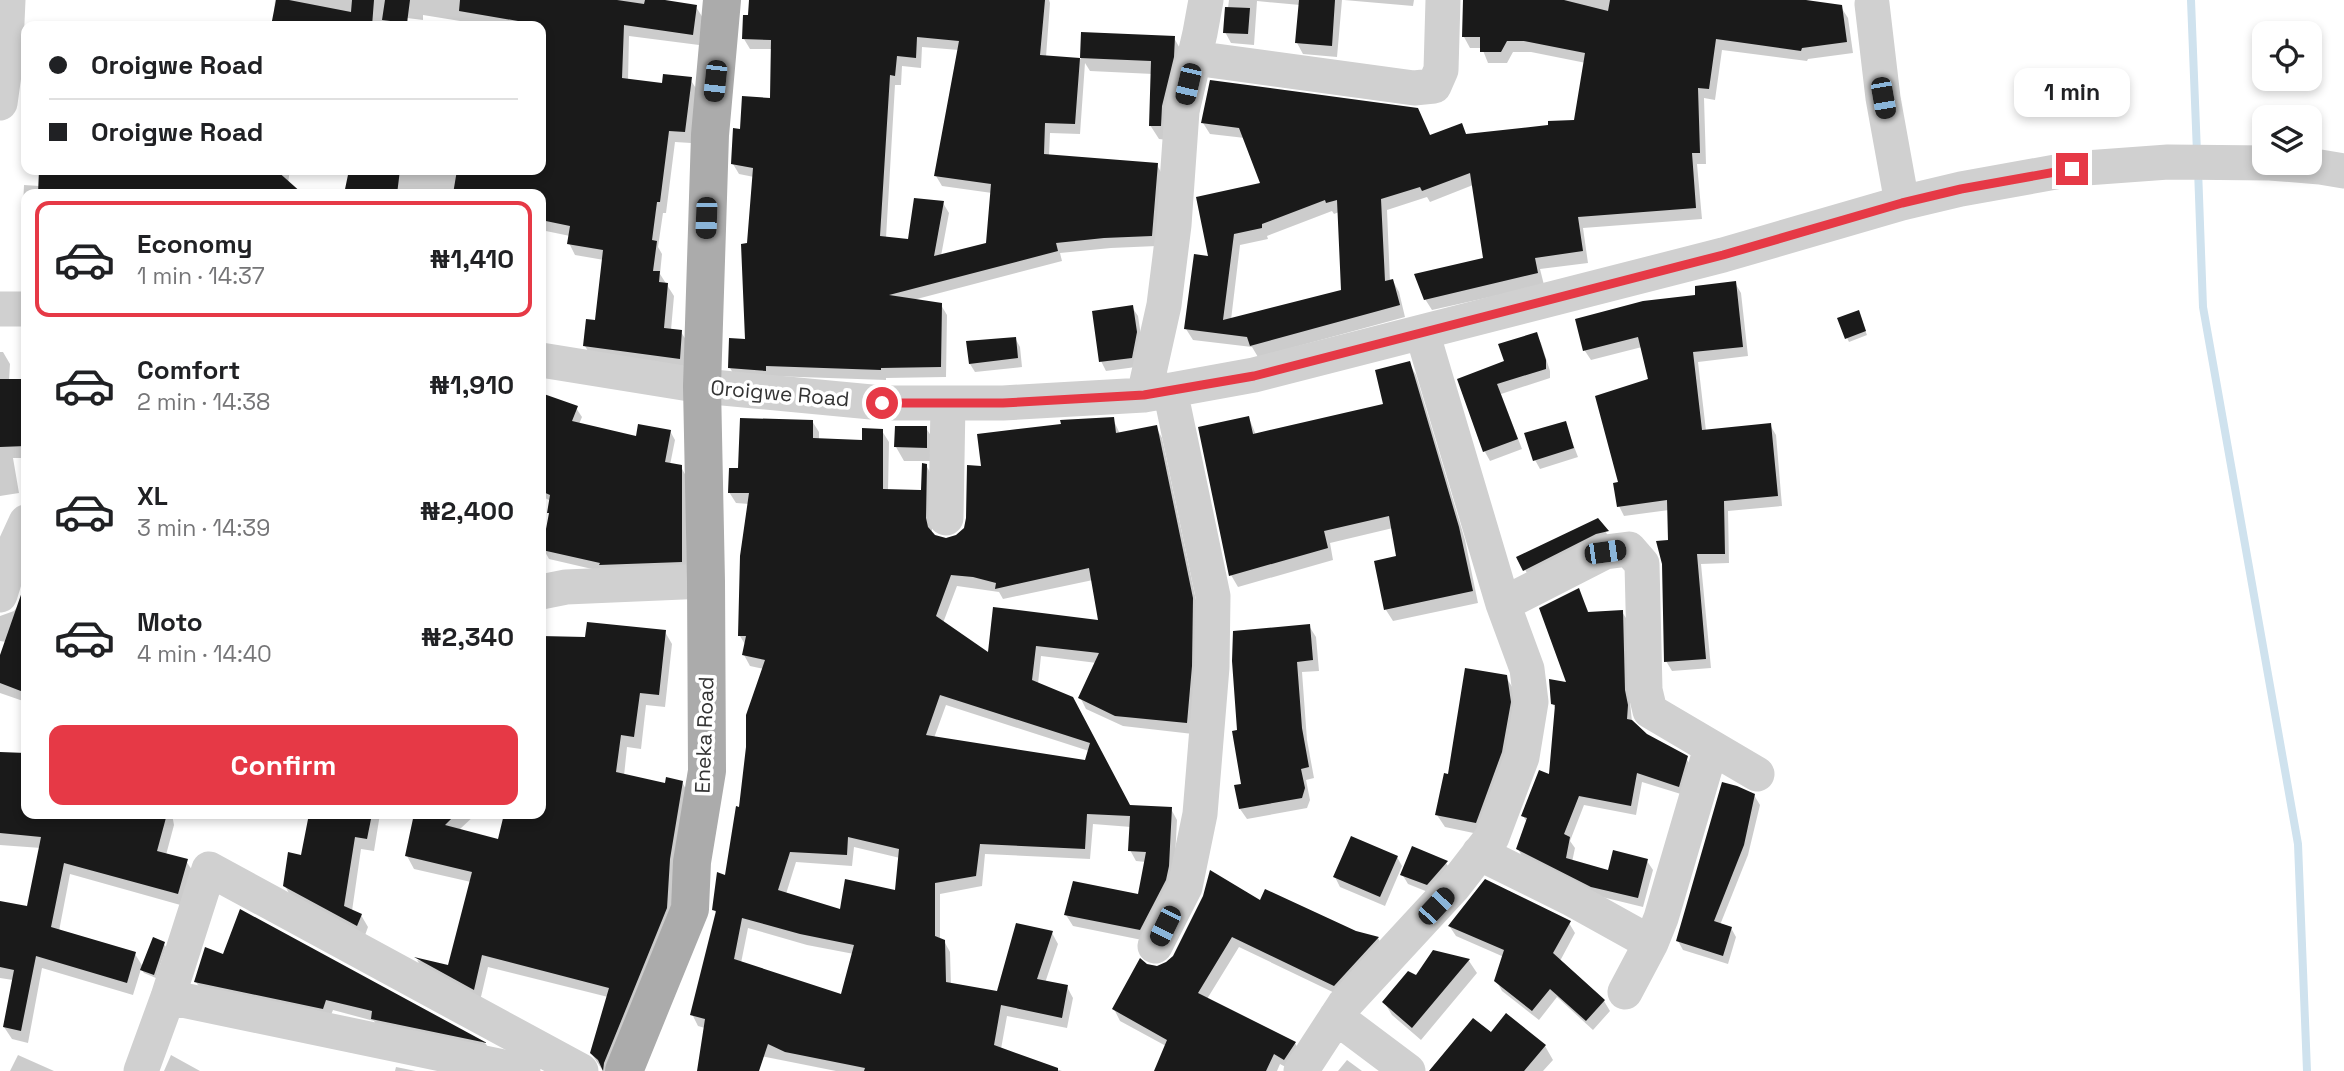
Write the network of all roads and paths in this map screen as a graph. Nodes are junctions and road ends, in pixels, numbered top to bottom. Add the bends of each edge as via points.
1 (8, 0) edge
2 (723, 0) edge
3 (1206, 0) edge
4 (1443, 0) edge
5 (1872, 4) dead end
6 (1194, 58) junction
7 (0, 103) edge
8 (2344, 171) edge
9 (1902, 203) junction
10 (0, 309) edge
11 (21, 309) edge
12 (1422, 332) junction
13 (546, 361) edge
14 (702, 386) junction
15 (1157, 393) junction
16 (948, 403) junction
17 (946, 518) dead end
18 (21, 532) edge
19 (706, 581) junction
20 (546, 591) edge
21 (0, 595) edge
22 (1503, 604) junction
23 (1711, 748) junction
24 (1757, 775) dead end
25 (1479, 853) junction
26 (1651, 943) junction
27 (1156, 946) dead end
28 (1625, 992) dead end
29 (168, 997) junction
30 (1336, 1017) junction
31 (141, 1071) edge
32 (446, 1071) edge
33 (478, 1071) edge
34 (523, 1071) edge
35 (581, 1071) edge
36 (624, 1071) edge
37 (1301, 1071) edge
38 (1408, 1071) edge

1 - 7 street
2 - 14 main road, Eneka Road via 710,135
3 - 6 street
4 - 6 street via 1441,70 1434,86 1414,88
5 - 9 street
6 - 15 street via 1182,111
8 - 9 street, Oroigwe Road via 2168,162 2072,169
9 - 12 street, Oroigwe Road via 1723,255
10 - 11 street
12 - 15 street, Oroigwe Road via 1254,376
12 - 22 street
13 - 14 street, Oroigwe Road
14 - 16 street, Oroigwe Road via 882,403
14 - 19 main road, Eneka Road
15 - 16 street, Oroigwe Road
15 - 27 street via 1213,596 1200,814 1185,887
16 - 17 street
18 - 21 street
19 - 20 street via 566,586
19 - 36 main road, Eneka Road via 707,771 692,862 690,909
22 - 23 street via 1605,552 1629,549 1642,564 1645,690 1650,711
22 - 25 street via 1527,669 1531,702 1522,757 1492,837
23 - 24 street
23 - 26 street
25 - 26 street
25 - 30 street
26 - 28 street
29 - 31 street
29 - 34 street
29 - 35 street via 209,869
30 - 37 street
30 - 38 street
32 - 33 street via 303,1046

